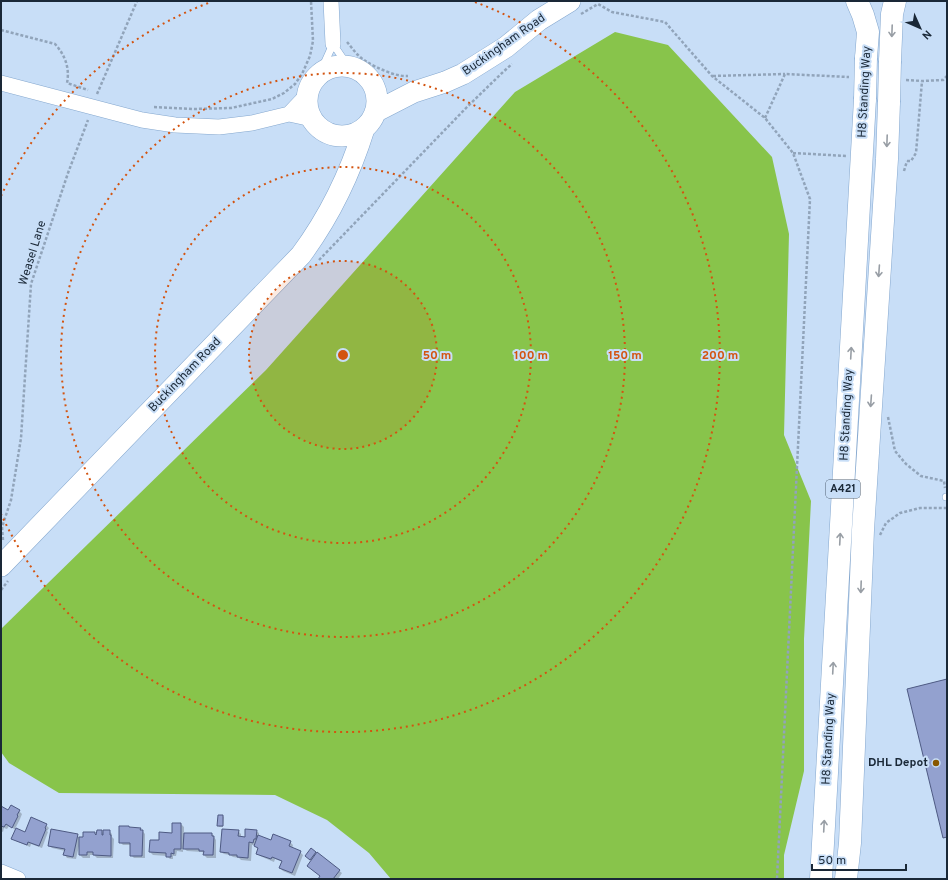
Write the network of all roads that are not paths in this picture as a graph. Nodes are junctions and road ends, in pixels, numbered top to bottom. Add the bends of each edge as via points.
1 (331, 1) edge
2 (857, 1) edge
3 (895, 1) edge
4 (574, 8) edge
5 (332, 37) junction
6 (348, 66) junction
7 (320, 73) junction
8 (370, 79) junction
9 (1, 83) edge
10 (412, 84) junction
11 (307, 95) junction
12 (289, 114) junction
13 (312, 119) junction
14 (370, 120) junction
15 (332, 134) junction
16 (349, 170) junction
17 (5, 572) edge
18 (1, 872) edge
19 (18, 879) edge
20 (821, 879) edge
21 (846, 879) edge

1 - 5 street
20 -> 2 highway, H8 Standing Way / A421, bridge via 868,32
3 -> 21 highway, H8 Standing Way / A421, bridge via 892,14 895,70 889,102 897,160 863,522 850,843
4 - 10 main road, Buckingham Road via 540,20 506,47 463,74 445,82
5 - 6 lane
5 - 7 lane
6 - 7 main road via 336,66
6 - 8 main road
7 - 11 main road via 314,79
8 - 10 main road
8 - 14 main road via 376,90 377,99 377,107
9 - 12 street via 72,102 95,101 142,120 175,125 219,127 252,124
10 - 14 main road, Buckingham Road
11 - 12 street
11 - 13 main road
12 - 13 street
13 - 15 main road via 320,128
14 - 15 main road via 357,133 348,136
14 - 16 main road, Buckingham Road
15 - 16 main road
16 - 17 main road, Buckingham Road via 325,220 301,255
18 - 19 street

